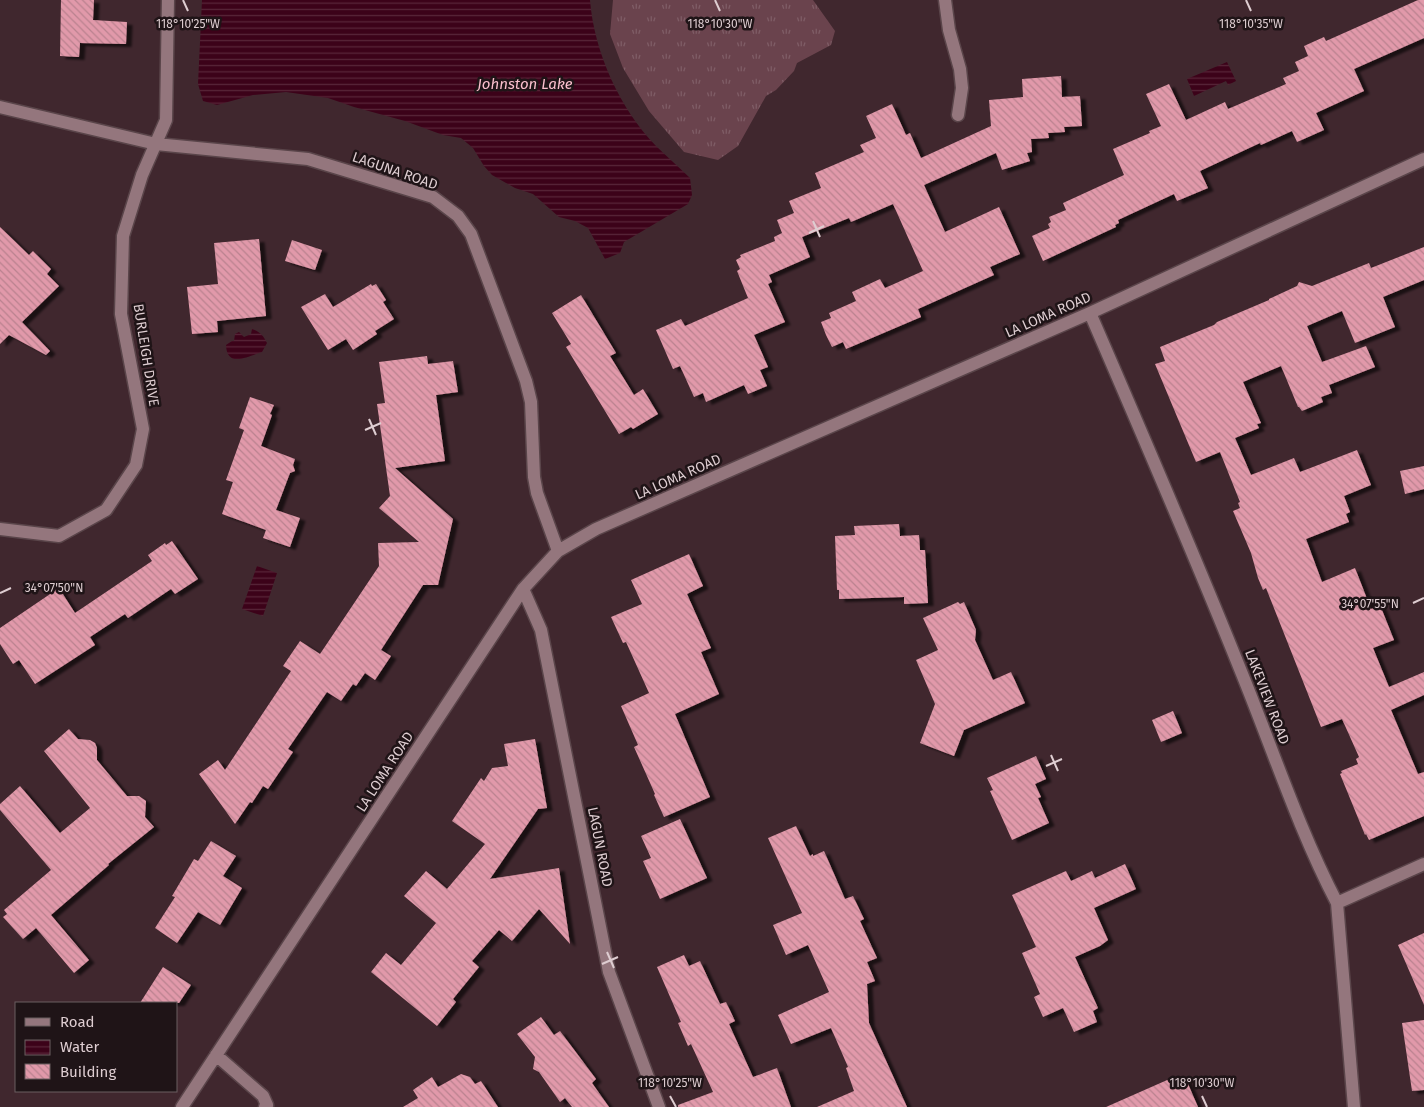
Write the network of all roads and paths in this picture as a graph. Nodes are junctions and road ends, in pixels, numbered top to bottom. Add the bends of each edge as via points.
1 (168, 0) edge
2 (945, 0) edge
3 (0, 107) edge
4 (958, 115) dead end
5 (156, 144) junction
6 (1424, 159) edge
7 (1090, 313) junction
8 (0, 529) edge
9 (558, 551) junction
10 (523, 589) junction
11 (1424, 864) edge
12 (1337, 903) junction
13 (216, 1055) junction
14 (182, 1107) edge
15 (265, 1107) edge
16 (659, 1107) edge
17 (1354, 1107) edge

1 - 5 street, BURLEIGH DRIVE via 166,120
2 - 4 street via 960,69 962,88
3 - 5 street, LAGUNA ROAD
5 - 8 street, BURLEIGH DRIVE via 142,175 123,236 121,314 143,429 136,466 106,510 59,536
5 - 9 street, LAGUNA ROAD via 308,158 433,197 458,216 472,234 526,381 531,402 534,478
6 - 7 street, LA LOMA ROAD
7 - 9 street, LA LOMA ROAD via 596,529
7 - 12 street, LAKEVIEW ROAD via 1200,571 1297,817
9 - 10 street, LA LOMA ROAD
10 - 13 street, LA LOMA ROAD
10 - 16 street, LAGUN ROAD via 541,630 610,972
11 - 12 street
12 - 17 street, LAKEVIEW ROAD
13 - 14 street, LA LOMA ROAD
13 - 15 street via 263,1096

